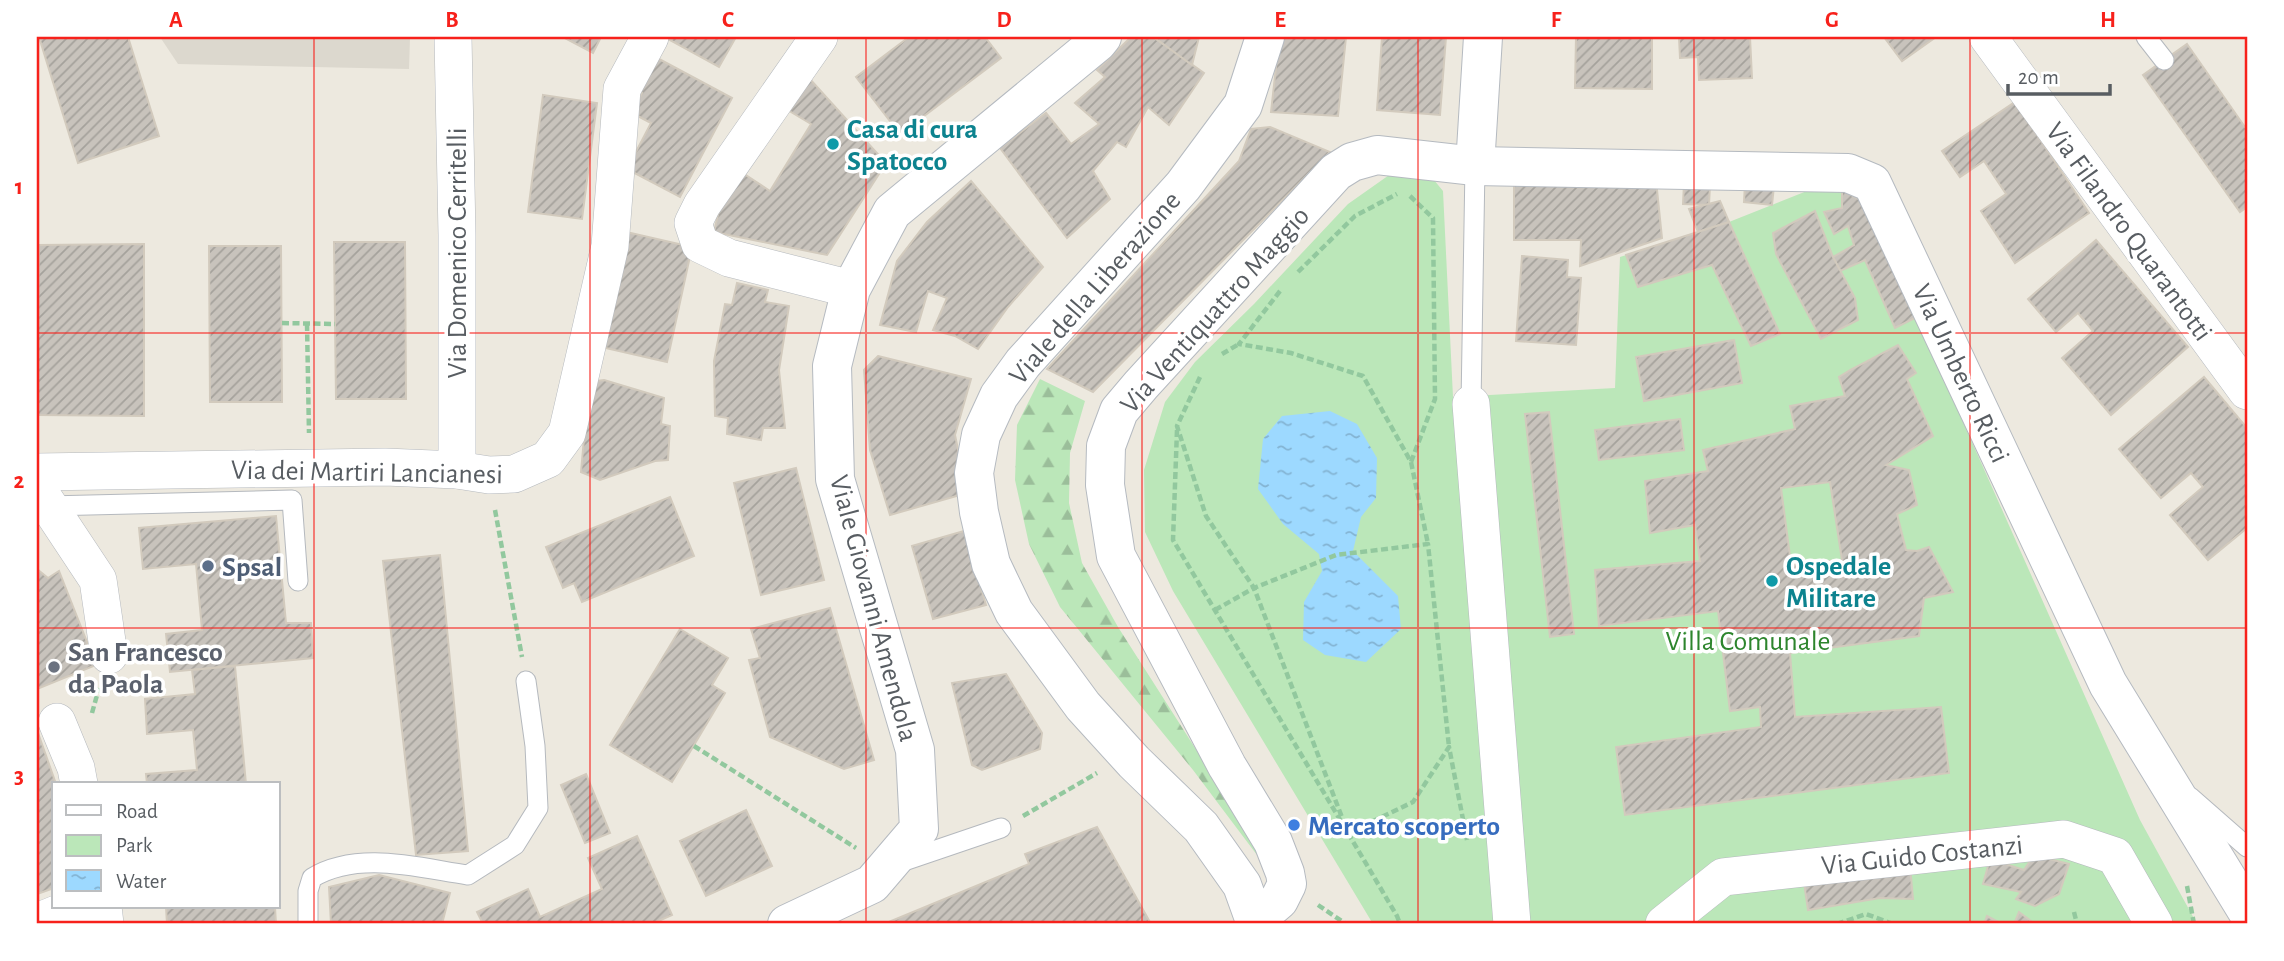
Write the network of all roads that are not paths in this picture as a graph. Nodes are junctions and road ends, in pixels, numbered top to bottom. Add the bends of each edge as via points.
1 (453, 37) edge
2 (650, 37) edge
3 (819, 37) edge
4 (1102, 37) edge
5 (1265, 37) edge
6 (1483, 37) edge
7 (1988, 37) edge
8 (2146, 37) edge
9 (2164, 60) dead end
10 (1475, 166) junction
11 (851, 289) junction
12 (2247, 391) edge
13 (1471, 404) joint
14 (37, 472) edge
15 (473, 473) junction
16 (42, 497) edge
17 (298, 581) dead end
18 (109, 655) dead end
19 (526, 681) road end
20 (57, 722) dead end
21 (2165, 777) junction
22 (79, 782) edge
23 (1001, 828) road end
24 (2247, 847) edge
25 (871, 857) junction
26 (72, 908) edge
27 (2247, 911) edge
28 (1254, 918) edge
29 (37, 922) edge
30 (308, 924) edge
31 (787, 924) edge
32 (1512, 924) edge
33 (1664, 924) edge
34 (2154, 924) edge

1 - 15 street, Via Domenico Cerritelli via 457,235
2 - 15 street, Via dei Martiri Lancianesi via 622,89 610,246 567,433 548,459 514,474
3 - 11 street via 693,223 700,244 729,258
4 - 11 street, Viale Giovanni Amendola via 892,212
5 - 28 street, Viale della Liberazione via 1244,105 1183,186 1023,363 999,396 981,435 974,473 991,564 1014,612 1083,706 1201,827 1242,884
6 - 10 street
7 - 12 street, Via Filandro Quarantotti
8 - 9 lane
10 - 13 lane
10 - 21 street, Via Umberto Ricci via 1848,173 1872,183 2108,684
10 - 28 street, Via Ventiquattro Maggio via 1377,155 1336,172 1119,411 1106,446 1105,485 1116,556 1273,842 1285,873 1287,884 1279,900
11 - 25 street, Viale Giovanni Amendola via 832,366 835,479 915,750 919,829
13 - 32 street
14 - 15 street, Via dei Martiri Lancianesi via 385,467
16 - 17 lane, Via dei Martiri Lancianesi via 292,500
16 - 18 street via 98,580
19 - 30 lane via 538,808 515,845 468,875 387,863 325,871 312,878
20 - 22 street
21 - 24 lane
21 - 27 street, Via Umberto Ricci
23 - 25 lane
25 - 31 street, Viale Giovanni Amendola via 872,884
26 - 29 street
33 - 34 street, Via Guido Costanzi via 1723,877 2064,839 2115,856

